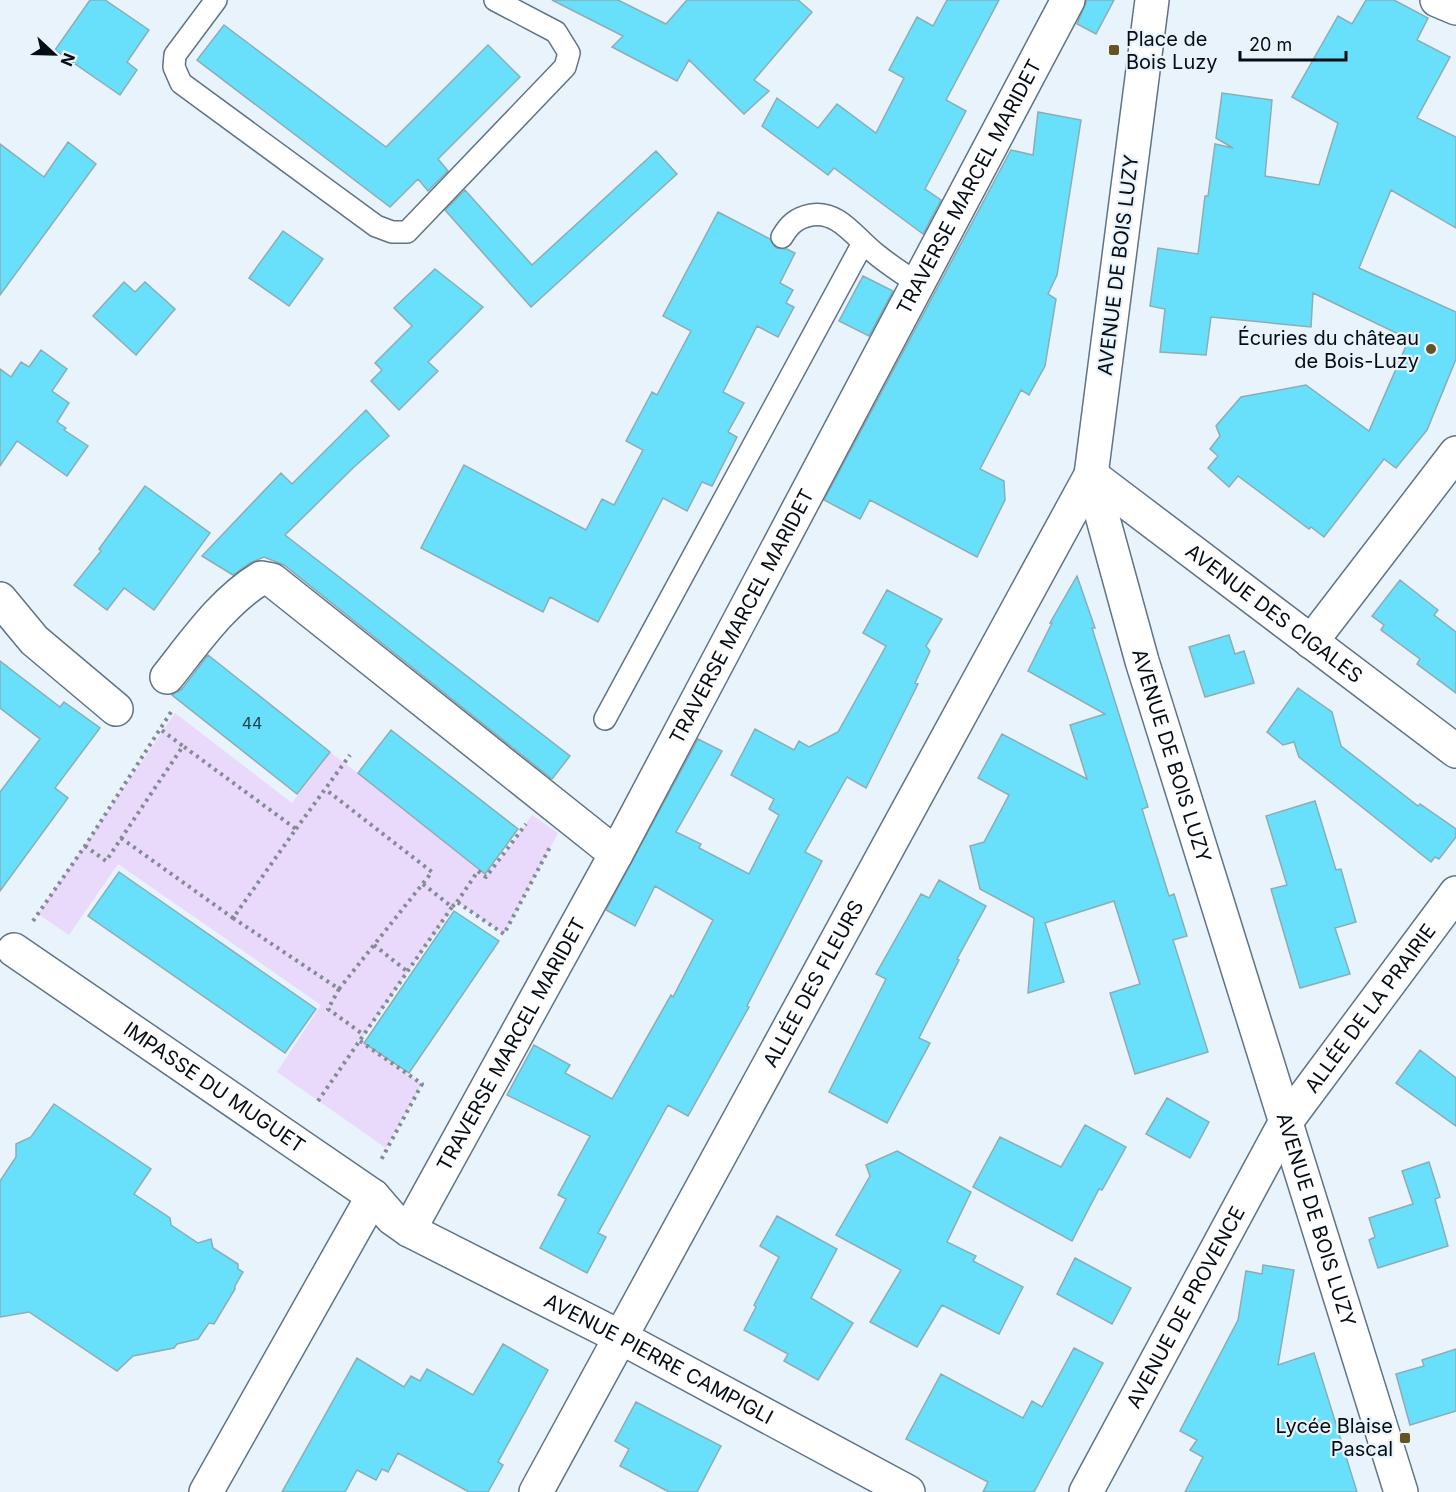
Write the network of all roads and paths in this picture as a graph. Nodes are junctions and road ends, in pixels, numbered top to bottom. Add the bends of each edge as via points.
1 (216, 0) edge
2 (495, 0) edge
3 (1068, 0) edge
4 (1152, 0) edge
5 (1437, 0) edge
6 (1456, 8) edge
7 (782, 237) dead end
8 (863, 243) junction
9 (918, 284) junction
10 (1456, 453) edge
11 (1091, 475) junction
12 (0, 599) edge
13 (1311, 642) junction
14 (167, 677) joint
15 (116, 709) dead end
16 (605, 719) dead end
17 (160, 729) junction
18 (183, 746) junction
19 (1456, 751) edge
20 (350, 755) dead end
21 (325, 789) junction
22 (542, 795) junction
23 (570, 818) junction
24 (297, 829) junction
25 (121, 838) junction
26 (85, 846) junction
27 (616, 854) junction
28 (423, 884) junction
29 (1456, 893) edge
30 (457, 902) junction
31 (452, 907) junction
32 (234, 918) junction
33 (374, 945) junction
34 (14, 950) joint
35 (408, 972) junction
36 (339, 989) junction
37 (364, 1035) junction
38 (360, 1041) junction
39 (318, 1101) dead end
40 (1285, 1123) junction
41 (369, 1194) junction
42 (409, 1230) junction
43 (620, 1337) junction
44 (206, 1492) edge
45 (536, 1492) edge
46 (908, 1492) edge
47 (1086, 1492) edge
48 (1401, 1492) edge

1 - 2 lane via 175,55 174,67 181,83 376,226 392,232 407,232 565,68 569,53 556,32
3 - 9 street, TRAVERSE MARCEL MARIDET
4 - 11 street, AVENUE DE BOIS LUZY
5 - 6 street
7 - 8 lane via 789,225 822,213 840,221
8 - 9 lane
8 - 16 lane
9 - 27 street, TRAVERSE MARCEL MARIDET
10 - 13 street
11 - 13 street, AVENUE DES CIGALES
11 - 40 street, AVENUE DE BOIS LUZY via 1142,661
11 - 43 street, ALLÉE DES FLEURS
12 - 15 street via 34,640
13 - 19 street, AVENUE DES CIGALES
14 - 17 path via 162,695 172,710
14 - 22 street via 209,625 247,587 261,578 272,580
17 - 18 path
17 - 26 path
18 - 24 path
18 - 25 path
20 - 21 path
21 - 24 path
21 - 28 path via 432,872
22 - 23 street
22 - 30 path via 532,815 486,877 478,871
23 - 27 street
23 - 30 path via 558,833 504,934
24 - 32 path
25 - 26 path via 106,861
25 - 32 path
26 - 34 path
27 - 42 street, TRAVERSE MARCEL MARIDET
28 - 31 path
28 - 33 path
29 - 40 street, ALLÉE DE LA PRAIRIE
30 - 31 path
31 - 35 path
32 - 36 path
33 - 35 path
33 - 36 path
34 - 41 street, IMPASSE DU MUGUET
35 - 37 path
36 - 37 path via 328,1009
37 - 38 path
38 - 39 path
38 - 41 path via 422,1084 386,1148
40 - 47 street, AVENUE DE PROVENCE
40 - 48 street, AVENUE DE BOIS LUZY
41 - 42 street, IMPASSE DU MUGUET
41 - 44 street
42 - 43 street, AVENUE PIERRE CAMPIGLI
43 - 45 street, ALLÉE DES FLEURS
43 - 46 street, AVENUE PIERRE CAMPIGLI

